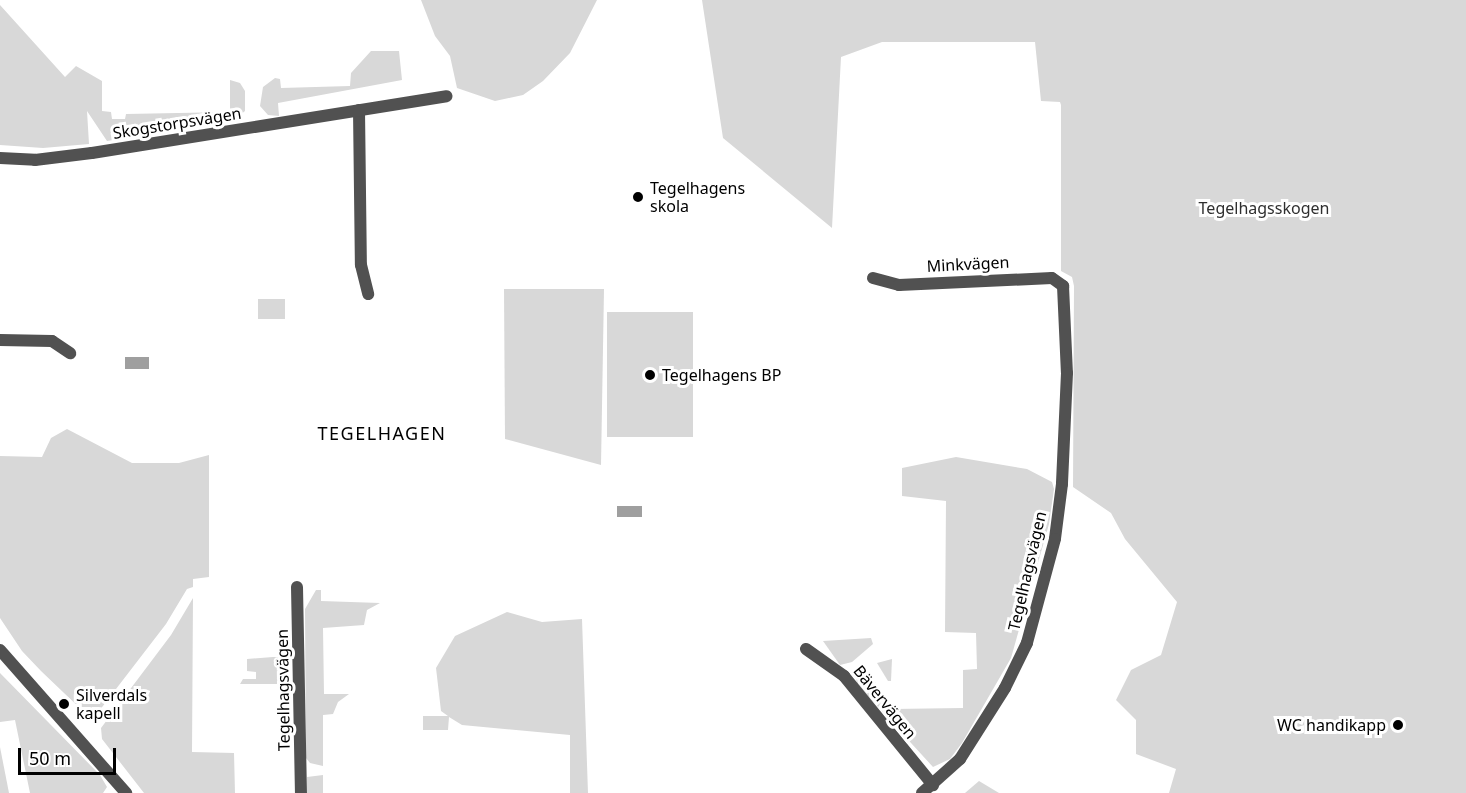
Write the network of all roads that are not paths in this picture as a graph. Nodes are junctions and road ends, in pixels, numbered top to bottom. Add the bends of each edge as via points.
1 (446, 96) dead end
2 (359, 110) junction
3 (0, 158) edge
4 (873, 279) dead end
5 (1063, 286) joint
6 (368, 294) dead end
7 (0, 340) edge
8 (70, 353) dead end
9 (297, 586) dead end
10 (806, 649) dead end
11 (0, 650) edge
12 (933, 785) junction
13 (126, 793) edge
14 (301, 793) edge
15 (922, 793) edge

1 - 2 street, Skogstorpsvägen
2 - 3 street, Skogstorpsvägen via 92,153 35,160
2 - 6 street via 361,265
4 - 5 street, Minkvägen via 899,285 1052,278
5 - 12 street, Tegelhagsvägen via 1067,373 1062,484 1055,539 1027,644 1005,688 960,759
7 - 8 street via 52,341
9 - 14 street, Tegelhagsvägen
10 - 12 street, Bävervägen via 844,676
11 - 13 street
12 - 15 street, Tegelhagsvägen

